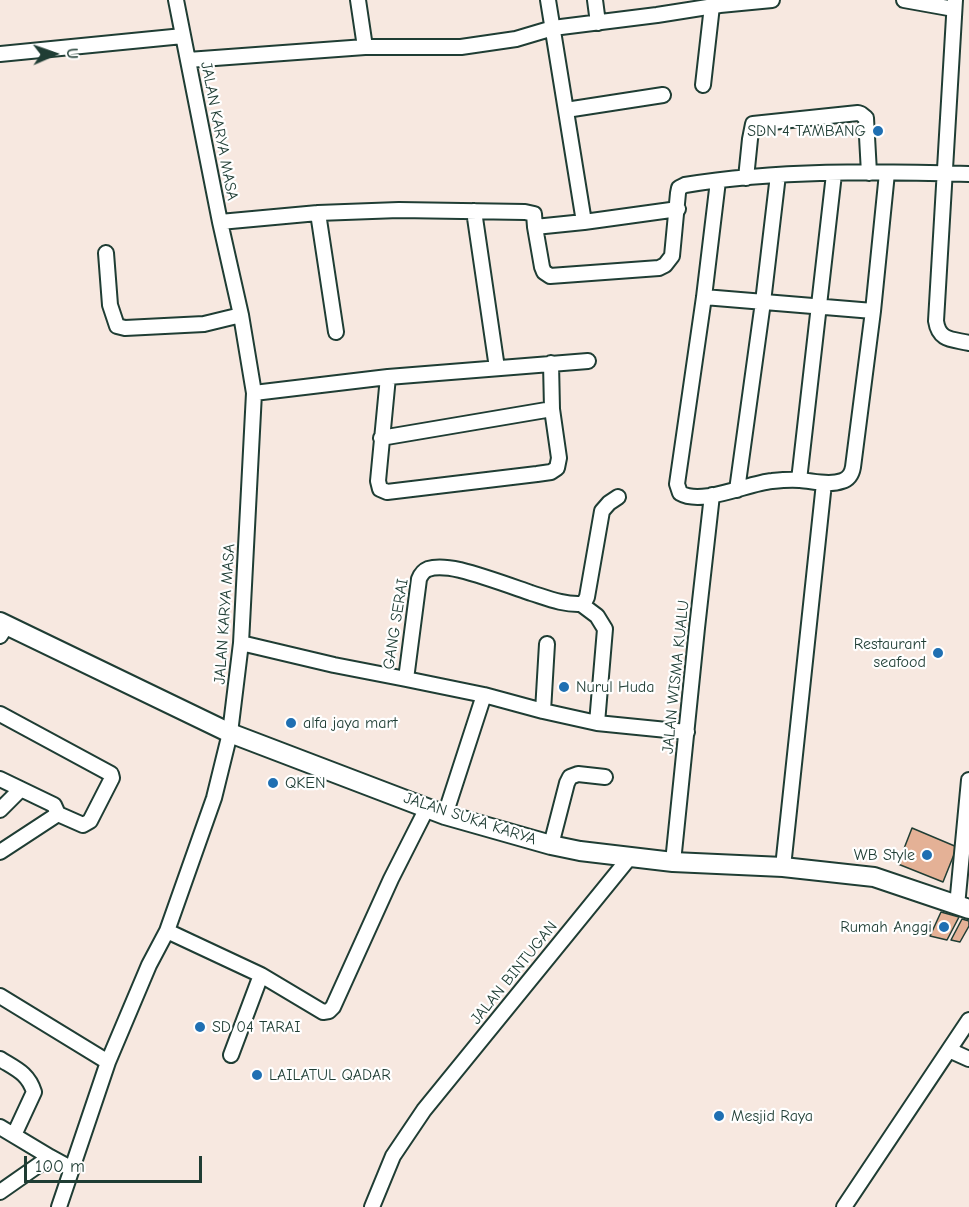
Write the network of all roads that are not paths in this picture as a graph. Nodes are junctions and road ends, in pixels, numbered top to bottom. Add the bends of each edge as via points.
1 (176, 0) edge
2 (362, 0) edge
3 (548, 0) edge
4 (595, 0) edge
5 (772, 0) edge
6 (904, 0) edge
7 (955, 4) edge
8 (712, 6) junction
9 (598, 22) junction
10 (553, 28) junction
11 (183, 36) junction
12 (365, 47) junction
13 (0, 54) edge
14 (188, 60) junction
15 (703, 85) dead end
16 (663, 95) dead end
17 (566, 110) junction
18 (869, 173) junction
19 (887, 173) junction
20 (946, 173) junction
21 (834, 174) junction
22 (969, 174) edge
23 (778, 175) junction
24 (746, 178) junction
25 (718, 181) junction
26 (678, 209) junction
27 (474, 211) junction
28 (318, 213) junction
29 (220, 222) junction
30 (584, 222) junction
31 (535, 227) junction
32 (106, 253) dead end
33 (704, 297) junction
34 (763, 302) junction
35 (818, 306) junction
36 (873, 311) junction
37 (241, 315) junction
38 (336, 332) dead end
39 (969, 343) edge
40 (588, 361) dead end
41 (551, 363) junction
42 (497, 369) junction
43 (388, 377) junction
44 (254, 393) junction
45 (552, 409) junction
46 (381, 438) junction
47 (799, 480) junction
48 (824, 483) junction
49 (737, 490) junction
50 (712, 495) junction
51 (618, 498) dead end
52 (581, 604) junction
53 (2, 628) edge
54 (241, 643) junction
55 (547, 644) dead end
56 (406, 679) junction
57 (484, 695) junction
58 (543, 711) junction
59 (0, 714) edge
60 (597, 723) junction
61 (687, 732) junction
62 (230, 733) junction
63 (605, 777) dead end
64 (0, 779) edge
65 (969, 780) edge
66 (20, 790) junction
67 (426, 808) junction
68 (0, 810) edge
69 (58, 814) junction
70 (445, 815) junction
71 (551, 845) junction
72 (0, 852) edge
73 (630, 857) junction
74 (673, 862) junction
75 (783, 867) junction
76 (963, 908) edge
77 (167, 931) junction
78 (261, 975) junction
79 (0, 996) edge
80 (969, 1020) edge
81 (949, 1050) junction
82 (231, 1055) dead end
83 (0, 1059) edge
84 (969, 1059) edge
85 (108, 1062) junction
86 (0, 1128) edge
87 (14, 1135) junction
88 (50, 1157) junction
89 (72, 1168) junction
90 (0, 1192) edge
91 (59, 1207) edge
92 (372, 1207) edge
93 (844, 1207) edge

1 - 11 street, JALAN KARYA MASA
2 - 12 street
3 - 10 street
4 - 9 street
5 - 8 street
6 - 7 street
7 - 20 street
8 - 9 street
8 - 15 street
9 - 10 street
10 - 12 street via 516,39 461,47
10 - 17 street
11 - 13 street
11 - 14 street, JALAN KARYA MASA
12 - 14 street
14 - 29 street, JALAN KARYA MASA
16 - 17 street
17 - 30 street
18 - 19 street
18 - 21 street
18 - 24 street via 866,118 858,113 753,123
19 - 20 street
19 - 36 street
20 - 22 street
20 - 39 street via 936,321 945,338
21 - 23 street
21 - 35 street
23 - 24 street
23 - 34 street
24 - 25 street
25 - 26 street via 681,186
25 - 33 street
26 - 30 street
26 - 31 street via 672,256 659,268 550,276 542,267
27 - 28 street
27 - 31 street via 532,213
27 - 42 street
28 - 29 street
28 - 38 street
29 - 37 street, JALAN KARYA MASA
30 - 31 street
32 - 37 street via 117,326 204,324
33 - 34 street
33 - 50 street via 677,484 680,493 688,497
34 - 35 street
34 - 49 street
35 - 36 street
35 - 47 street
36 - 48 street via 852,472 843,481
37 - 44 street, JALAN KARYA MASA
40 - 41 street
41 - 42 street
41 - 45 street
42 - 43 street
43 - 44 street
43 - 46 street
44 - 54 street, JALAN KARYA MASA
45 - 46 street
45 - 46 street via 559,462 555,470 537,474 387,492 380,489 378,481
47 - 48 street
47 - 49 street via 769,481
48 - 75 street
49 - 50 street
50 - 61 street, JALAN WISMA KUALU
51 - 52 street via 602,511 587,597
52 - 56 street, GANG SERAI via 553,600 452,568 429,569 418,579
52 - 60 street via 597,616 605,629
53 - 62 main road, JALAN SUKA KARYA
54 - 56 street, GANG SERAI
54 - 62 street, JALAN KARYA MASA
55 - 58 street
56 - 57 street
57 - 58 street
57 - 70 street
58 - 60 street
59 - 69 street via 111,774 90,821 83,825
60 - 61 street
61 - 74 street, JALAN WISMA KUALU
62 - 67 main road, JALAN SUKA KARYA
62 - 77 street, JALAN KARYA MASA via 214,798
63 - 71 street via 570,777
64 - 66 street
65 - 76 street
66 - 68 street
66 - 69 street via 54,805
67 - 70 main road, JALAN SUKA KARYA
67 - 78 street via 333,1007 323,1012
69 - 72 street
70 - 71 main road, JALAN SUKA KARYA
71 - 73 main road, JALAN SUKA KARYA
73 - 74 main road, JALAN SUKA KARYA
73 - 92 street, JALAN BINTUGAN via 424,1110 393,1156
74 - 75 main road, JALAN SUKA KARYA
75 - 76 main road, JALAN SUKA KARYA via 874,877
77 - 78 street
77 - 85 street, JALAN KARYA MASA
78 - 82 street
79 - 85 street
80 - 81 street
81 - 84 street
81 - 93 street
83 - 87 street via 25,1075 34,1092
85 - 89 street, JALAN KARYA MASA
86 - 87 street
87 - 88 street
88 - 89 street
88 - 90 street
89 - 91 street, JALAN KARYA MASA

